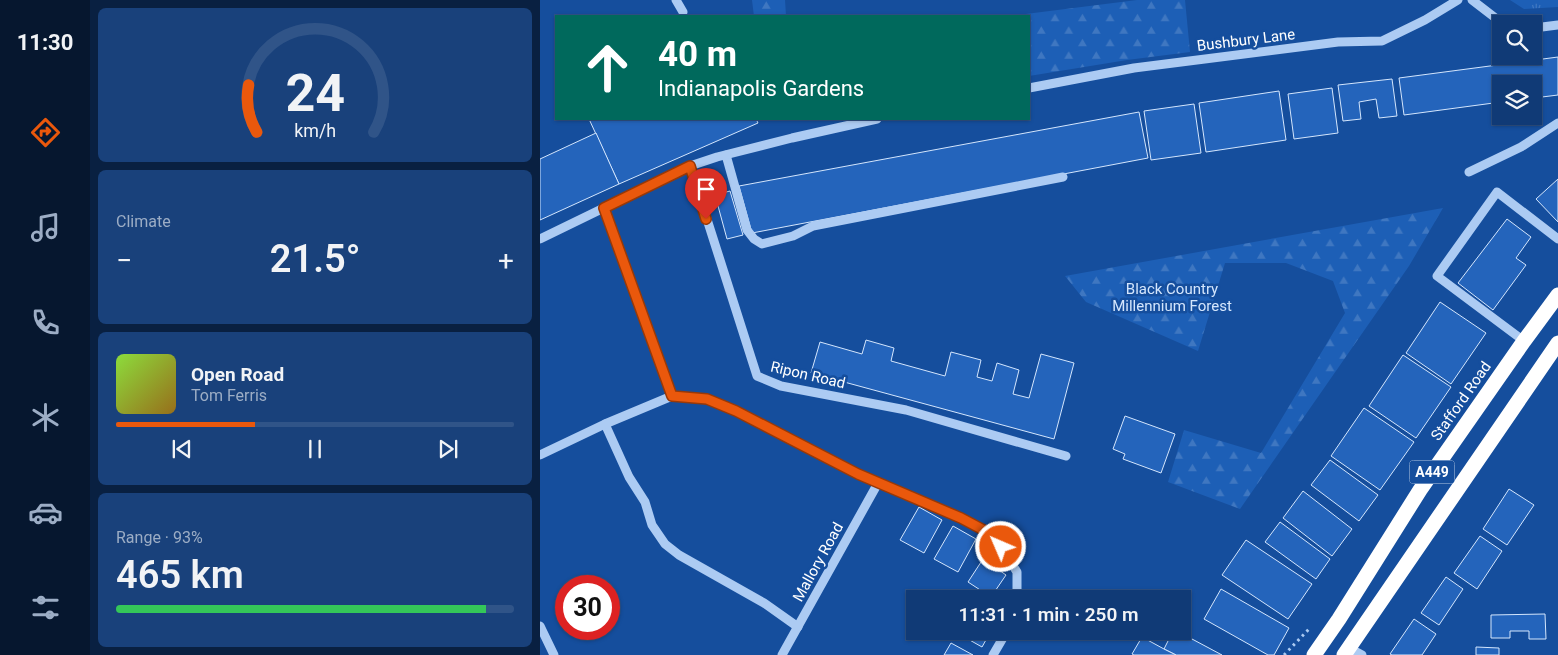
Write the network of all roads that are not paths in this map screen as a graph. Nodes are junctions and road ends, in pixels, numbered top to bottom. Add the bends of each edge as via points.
1 (676, 0) edge
2 (1458, 0) edge
3 (1472, 0) edge
4 (683, 12) dead end
5 (1492, 15) edge
6 (1558, 25) edge
7 (1542, 27) edge
8 (1030, 88) edge
9 (872, 120) edge
10 (1558, 122) edge
11 (726, 155) junction
12 (690, 166) junction
13 (1469, 172) dead end
14 (1063, 177) dead end
15 (604, 208) junction
16 (540, 238) edge
17 (1558, 239) edge
18 (1558, 295) edge
19 (1524, 341) junction
20 (1558, 343) edge
21 (672, 396) junction
22 (605, 424) junction
23 (540, 455) edge
24 (1066, 456) dead end
25 (878, 483) junction
26 (1017, 590) edge
27 (540, 626) edge
28 (798, 627) junction
29 (1001, 640) edge
30 (1352, 653) edge
31 (554, 655) edge
32 (782, 655) edge
33 (992, 655) edge
34 (1314, 655) edge

1 - 4 street
2 - 8 street, Bushbury Lane via 1382,40 1338,42 1134,68
3 - 5 street
6 - 7 street
9 - 11 street
10 - 13 street via 1521,147
11 - 12 street
11 - 14 street via 747,230 762,244 793,236 813,226
12 - 15 street
12 - 24 street, Ripon Road via 757,376 781,386 906,410
15 - 16 street
15 - 21 street
17 - 19 street via 1498,192 1437,276
18 - 19 highway, Stafford Road / A449
19 - 34 highway, Stafford Road / A449 via 1420,490
20 - 30 highway, A449
21 - 22 street
21 - 25 street via 707,399 729,408
22 - 23 street
22 - 28 street via 629,477 645,502 652,525 665,544
25 - 26 street via 993,535 1017,572
25 - 28 street, Mallory Road
27 - 31 street
28 - 32 street, Mallory Road
29 - 33 street

